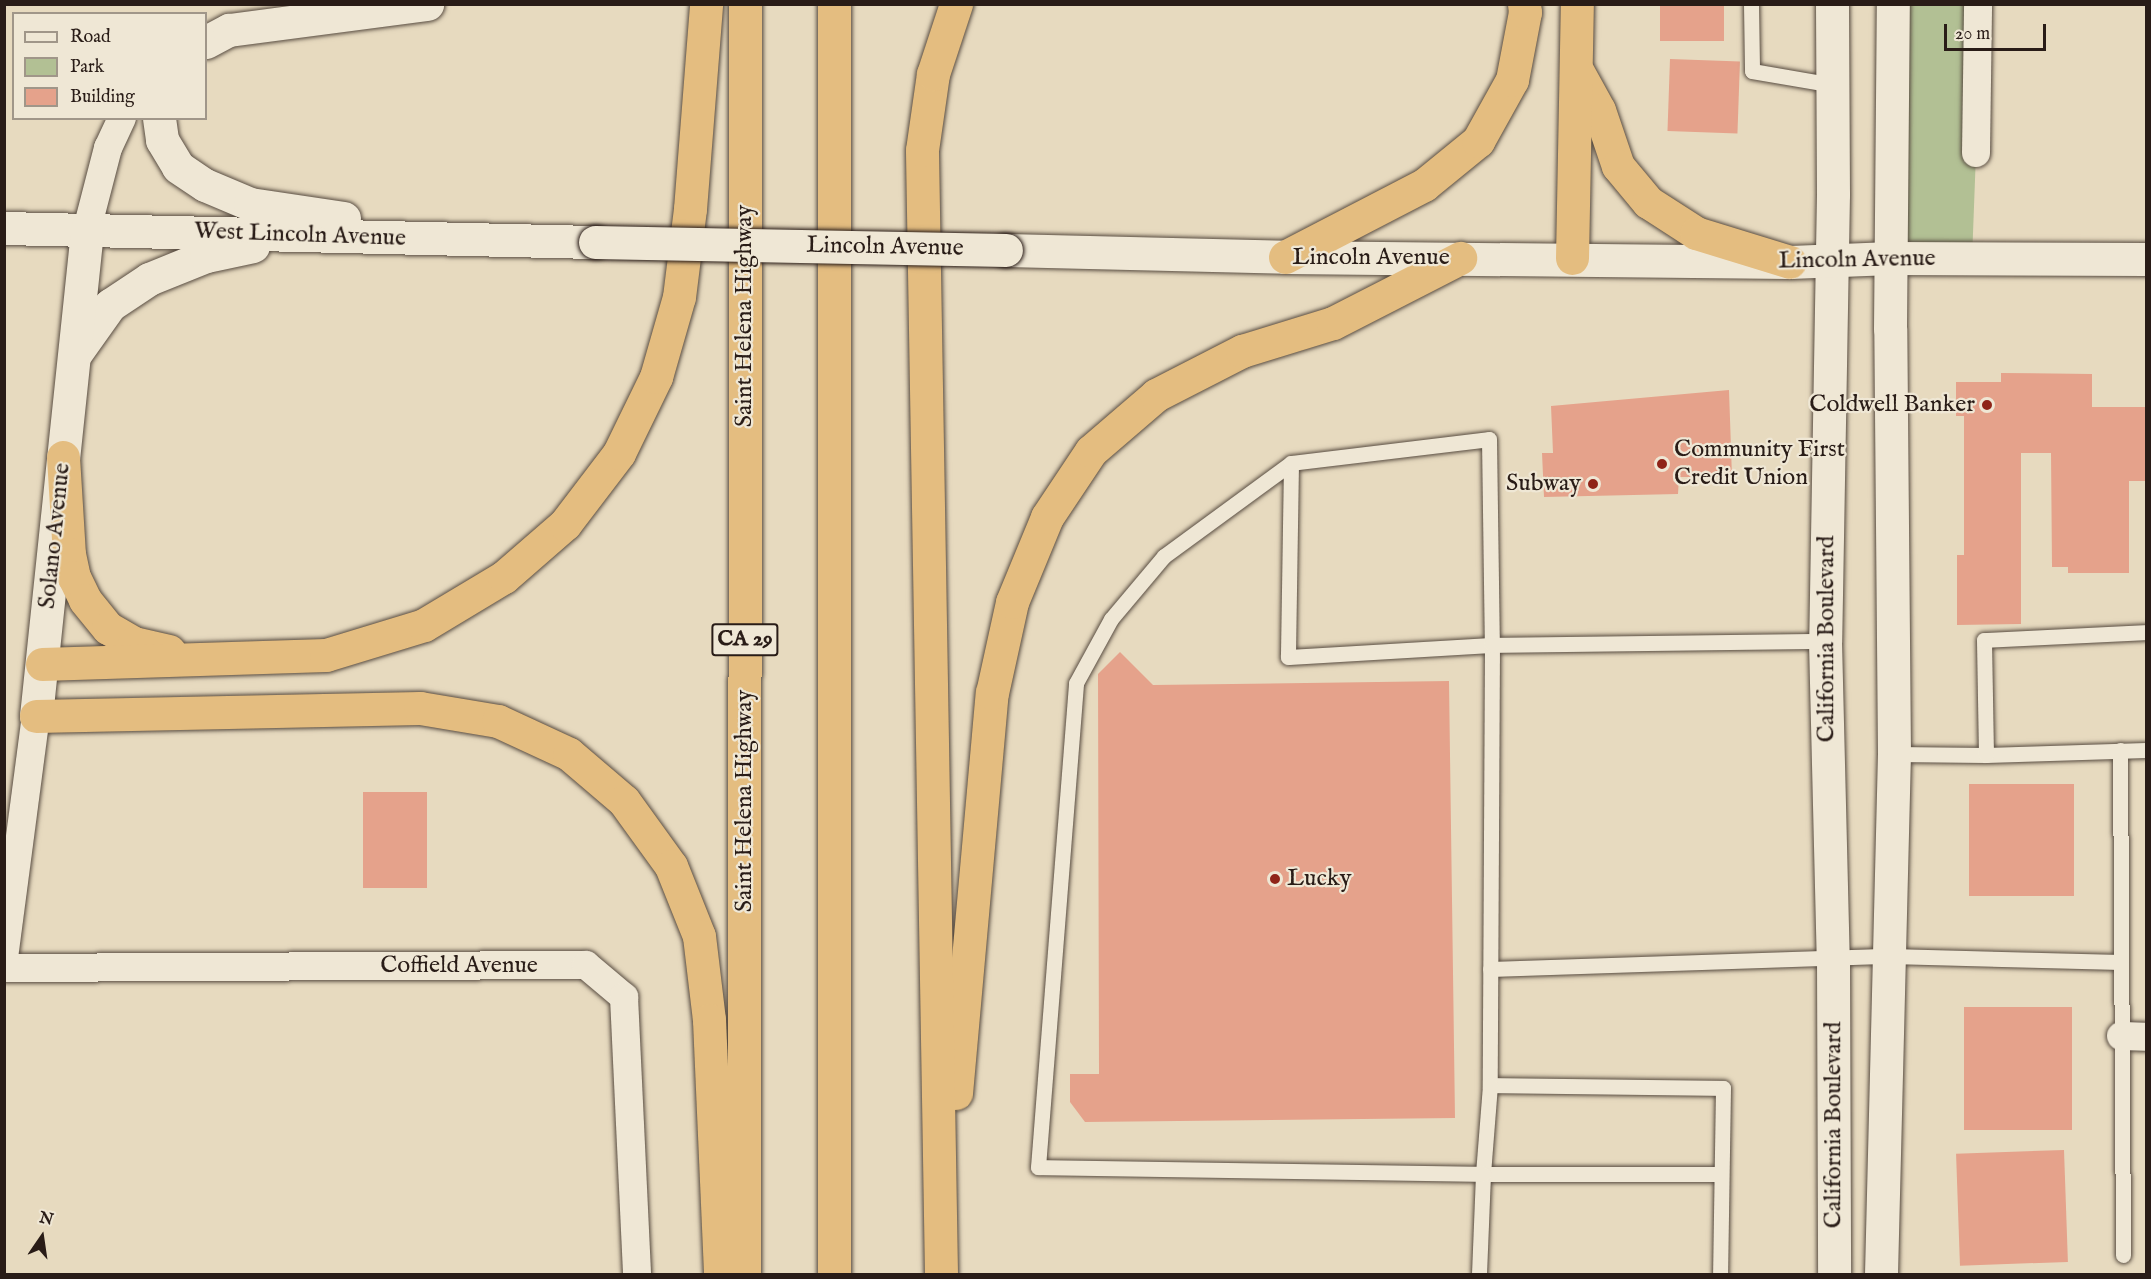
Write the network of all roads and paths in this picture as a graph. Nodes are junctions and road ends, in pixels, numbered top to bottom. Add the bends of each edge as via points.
1 (427, 4) edge
2 (706, 4) edge
3 (746, 4) edge
4 (834, 4) edge
5 (956, 4) edge
6 (1524, 4) edge
7 (1577, 4) edge
8 (1750, 4) edge
9 (1832, 4) edge
10 (1893, 4) edge
11 (1977, 4) edge
12 (376, 8) edge
13 (207, 42) edge
14 (1578, 72) junction
15 (1833, 85) junction
16 (121, 120) edge
17 (159, 120) edge
18 (1976, 153) dead end
19 (4, 228) edge
20 (87, 229) junction
21 (308, 235) junction
22 (491, 240) junction
23 (595, 242) joint
24 (1285, 257) junction
25 (1460, 258) junction
26 (1572, 258) junction
27 (1891, 258) junction
28 (2146, 259) edge
29 (1832, 260) junction
30 (1790, 262) junction
31 (75, 354) junction
32 (63, 457) junction
33 (1292, 463) junction
34 (2146, 632) edge
35 (1825, 641) junction
36 (1492, 645) junction
37 (224, 658) junction
38 (42, 664) junction
39 (36, 716) junction
40 (2120, 750) junction
41 (2146, 750) edge
42 (1894, 754) junction
43 (1986, 755) junction
44 (1890, 956) junction
45 (4, 958) edge
46 (1833, 958) junction
47 (2121, 962) junction
48 (4, 968) edge
49 (1490, 969) junction
50 (2134, 1036) edge
51 (1490, 1085) junction
52 (1483, 1174) junction
53 (1721, 1174) junction
54 (2123, 1255) dead end
55 (637, 1275) edge
56 (720, 1275) edge
57 (744, 1275) edge
58 (834, 1275) edge
59 (941, 1275) edge
60 (946, 1275) edge
61 (1479, 1275) edge
62 (1720, 1275) edge
63 (1834, 1275) edge
64 (1881, 1275) edge

1 - 12 main road
2 - 37 highway via 679,297 656,377 619,453 566,524 504,578 424,625 326,655
3 - 57 highway, Saint Helena Highway / CA 29
4 - 58 highway
5 - 59 highway via 933,74 922,150
6 - 24 highway via 1512,80 1478,141 1424,185
7 - 14 highway
8 - 15 lane via 1752,71
9 - 15 main road, California Boulevard
10 - 27 main road, California Boulevard
11 - 18 street
12 - 13 main road via 230,30
14 - 26 highway
14 - 30 highway via 1599,110 1617,166 1648,202 1695,233
15 - 29 main road, California Boulevard
16 - 20 street, Solano Avenue via 108,148
17 - 22 main road via 162,140 178,167 205,185 250,204
19 - 20 main road, West Lincoln Avenue
20 - 21 main road, West Lincoln Avenue
20 - 31 main road, Solano Avenue
21 - 22 main road, West Lincoln Avenue
21 - 31 main road via 206,256 149,279 110,305
22 - 23 main road, West Lincoln Avenue
23 - 24 main road, Lincoln Avenue, bridge
24 - 25 main road, Lincoln Avenue
25 - 26 main road, Lincoln Avenue
25 - 60 highway via 1333,323 1242,351 1156,395 1091,451 1047,517 1012,602 992,693 957,1089
26 - 30 main road, Lincoln Avenue
27 - 28 main road, Lincoln Avenue
27 - 29 main road, Lincoln Avenue
27 - 42 main road, California Boulevard
29 - 30 main road, Lincoln Avenue
29 - 35 main road, California Boulevard
31 - 32 main road, Solano Avenue
32 - 37 highway via 69,554 85,600 108,627 134,643
32 - 38 main road, Solano Avenue
33 - 36 lane via 1288,657
33 - 36 lane via 1489,439
33 - 52 lane via 1164,556 1112,619 1076,683 1038,1167
34 - 43 lane via 1984,640
35 - 36 lane
35 - 46 main road, California Boulevard
36 - 49 lane
37 - 38 highway
38 - 39 main road, Solano Avenue
39 - 45 street, Solano Avenue
39 - 56 highway via 420,708 498,721 569,754 624,801 671,866 699,936 709,1020
40 - 41 lane
40 - 43 lane
40 - 47 lane
42 - 43 lane
42 - 44 main road, California Boulevard
44 - 46 lane
44 - 47 lane
44 - 64 main road, California Boulevard
46 - 49 lane
46 - 63 main road, California Boulevard
47 - 50 lane
48 - 55 street, Coffield Avenue via 586,965 624,998
49 - 51 lane
50 - 54 lane
51 - 52 lane
51 - 53 lane via 1723,1088
52 - 53 lane
52 - 61 lane
53 - 62 lane

